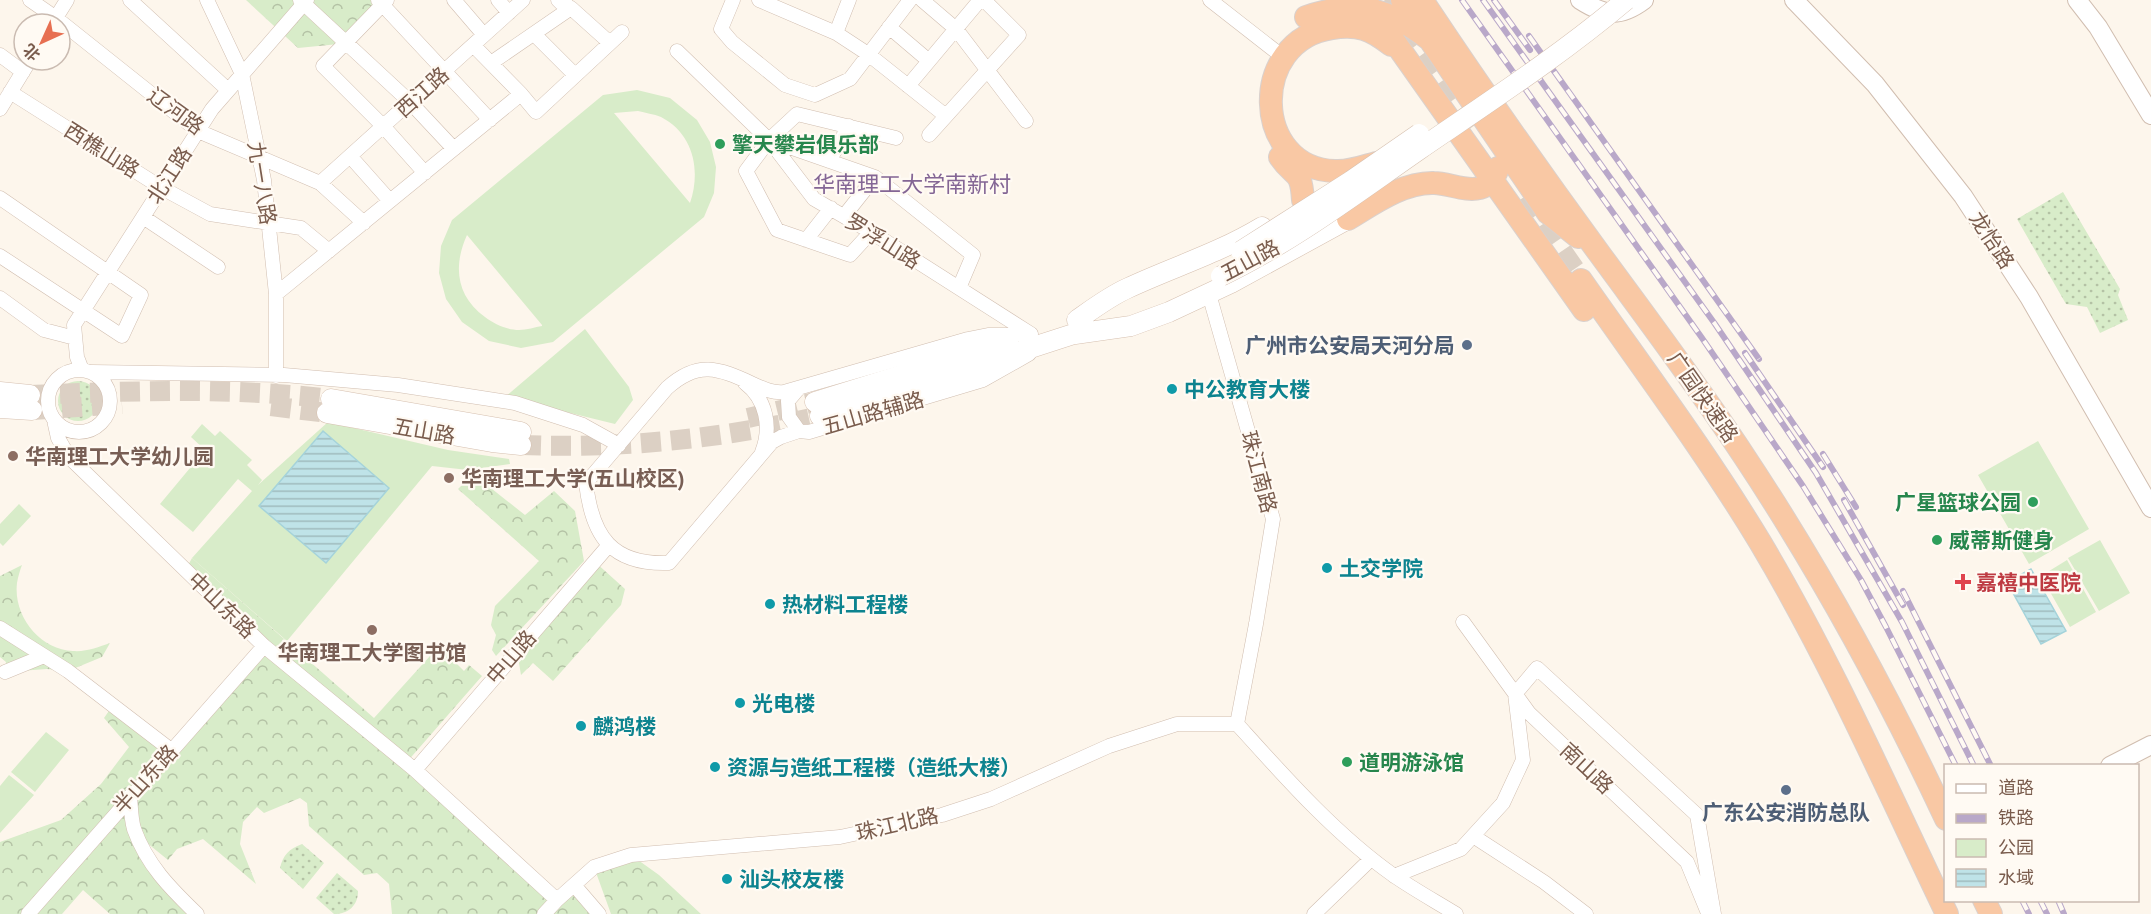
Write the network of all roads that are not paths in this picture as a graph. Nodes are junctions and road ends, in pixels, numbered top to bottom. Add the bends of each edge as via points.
1 (30, 0) edge
2 (130, 0) edge
3 (207, 0) edge
4 (454, 0) edge
5 (498, 0) edge
6 (523, 0) edge
7 (558, 0) edge
8 (564, 0) edge
9 (733, 0) edge
10 (759, 0) edge
11 (796, 0) edge
12 (849, 0) edge
13 (910, 0) edge
14 (922, 0) edge
15 (982, 0) edge
16 (1210, 0) edge
17 (1402, 0) edge
18 (1422, 0) edge
19 (1580, 0) edge
20 (1626, 0) edge
21 (1644, 0) edge
22 (1794, 0) edge
23 (2078, 0) edge
24 (303, 1) edge
25 (383, 2) edge
26 (1368, 4) edge
27 (1607, 6) edge
28 (1310, 9) edge
29 (44, 12) edge
30 (509, 13) junction
31 (791, 14) junction
32 (889, 27) junction
33 (956, 29) junction
34 (622, 32) dead end
35 (836, 33) junction
36 (534, 34) junction
37 (72, 35) edge
38 (484, 35) junction
39 (1430, 40) junction
40 (346, 43) junction
41 (610, 44) junction
42 (473, 45) junction
43 (1274, 50) junction
44 (677, 51) dead end
45 (868, 54) junction
46 (1402, 54) junction
47 (930, 61) junction
48 (491, 63) junction
49 (987, 70) junction
50 (22, 72) edge
51 (444, 72) junction
52 (242, 74) junction
53 (575, 75) junction
54 (908, 87) junction
55 (228, 90) junction
56 (10, 92) junction
57 (521, 94) junction
58 (410, 102) junction
59 (0, 109) edge
60 (2151, 115) edge
61 (946, 116) junction
62 (490, 120) junction
63 (1026, 121) dead end
64 (383, 126) junction
65 (849, 126) junction
66 (198, 131) junction
67 (929, 135) dead end
68 (896, 138) dead end
69 (769, 140) junction
70 (1498, 141) junction
71 (454, 148) junction
72 (259, 156) junction
73 (350, 156) junction
74 (829, 161) junction
75 (1376, 164) junction
76 (425, 172) junction
77 (875, 177) junction
78 (1492, 181) junction
79 (320, 183) junction
80 (162, 188) junction
81 (0, 198) edge
82 (1303, 200) junction
83 (390, 201) junction
84 (831, 208) junction
85 (844, 216) junction
86 (143, 217) junction
87 (1348, 219) junction
88 (268, 223) junction
89 (364, 223) junction
90 (871, 232) junction
91 (806, 240) junction
92 (328, 251) junction
93 (1598, 253) junction
94 (0, 256) edge
95 (218, 267) dead end
96 (1218, 270) junction
97 (108, 272) junction
98 (1581, 280) tunnel mouth
99 (959, 288) junction
100 (276, 294) junction
101 (1209, 294) junction
102 (0, 298) edge
103 (83, 311) junction
104 (1076, 327) junction
105 (75, 338) junction
106 (1037, 339) junction
107 (87, 371) junction
108 (276, 376) junction
109 (736, 376) junction
110 (800, 388) junction
111 (0, 392) edge
112 (1664, 398) junction
113 (329, 406) tunnel mouth
114 (0, 408) edge
115 (818, 409) tunnel mouth
116 (54, 420) junction
117 (799, 431) junction
118 (521, 438) tunnel mouth
119 (619, 445) junction
120 (760, 458) junction
121 (2151, 508) edge
122 (609, 545) junction
123 (1463, 622) dead end
124 (0, 628) edge
125 (264, 646) junction
126 (44, 656) junction
127 (5, 672) dead end
128 (1515, 694) junction
129 (1236, 724) junction
130 (2151, 745) edge
131 (171, 750) junction
132 (2112, 764) edge
133 (415, 770) junction
134 (130, 796) junction
135 (1944, 815) edge
136 (1473, 836) junction
137 (1371, 859) junction
138 (1394, 876) junction
139 (574, 885) junction
140 (556, 900) junction
141 (28, 914) edge
142 (197, 914) edge
143 (544, 914) edge
144 (598, 914) edge
145 (1314, 914) edge
146 (1456, 914) edge
147 (1586, 914) edge
148 (1708, 914) edge
149 (1714, 914) edge
150 (1947, 914) edge

1 - 29 street, 辽河路
2 - 55 street
3 - 52 street, 九一八路
4 - 38 street
5 - 30 street
6 - 30 street, 西江路
7 - 8 street
9 - 45 street via 721,29 785,85 815,95 850,79
10 - 31 street
11 - 31 street
12 - 35 street
13 - 32 street
14 - 33 street
15 - 33 street
15 - 49 street via 1019,35
16 - 43 street
17 - 39 highway
18 - 93 highway, 广园快速路
19 - 27 street
20 - 96 main road, 五山路, bridge via 1540,67 1328,213 1276,247
21 - 27 street via 1619,14
22 - 121 street, 龙怡路 via 1875,84 1963,196 2029,297
23 - 60 street
24 - 40 street
24 - 52 street, 北江路
25 - 40 street
25 - 51 street
26 - 28 highway
26 - 39 highway via 1408,22
26 - 46 highway
27 - 75 main road, 五山路, bridge
28 - 43 highway
30 - 38 street, 西江路
31 - 35 street
32 - 45 street
32 - 47 street
33 - 47 street
33 - 49 street
34 - 41 street
35 - 45 street
36 - 41 street via 572,8
36 - 48 street
36 - 53 street
37 - 66 street, 辽河路
38 - 42 street, 西江路
39 - 70 highway
40 - 58 street
40 - 64 street via 323,66
41 - 53 street
42 - 48 street
42 - 51 street, 西江路
43 - 82 highway via 1261,91 1264,128 1272,147 1302,182
44 - 69 street, 罗浮山路
45 - 54 street
46 - 75 highway via 1365,28 1323,29 1305,37 1284,56 1273,80 1270,104 1276,129 1295,156 1309,165 1334,171
46 - 78 highway
47 - 54 street
48 - 57 street
49 - 61 street
49 - 63 street
50 - 56 street
51 - 58 street, 西江路
51 - 62 street
52 - 55 street, 北江路
52 - 72 street, 九一八路
53 - 57 street via 536,112
54 - 61 street
55 - 66 street, 北江路
56 - 59 street
56 - 80 street, 西樵山路
57 - 62 street
58 - 64 street, 西江路
58 - 71 street
61 - 67 street
62 - 71 street
64 - 73 street, 西江路
64 - 76 street
65 - 68 street
65 - 69 street via 797,114
65 - 74 street
66 - 72 street, 辽河路
66 - 80 street, 北江路
69 - 74 street
69 - 84 street, 罗浮山路 via 814,199
69 - 91 street via 746,171 777,230
70 - 78 highway via 1498,170
70 - 93 highway via 1548,213
71 - 76 street
72 - 79 street, 辽河路
72 - 88 street, 九一八路
73 - 79 street, 西江路
73 - 83 street
74 - 77 street
75 - 96 main road, 五山路, bridge
76 - 83 street
77 - 85 street
77 - 99 street via 973,255
78 - 87 highway via 1474,189 1434,183 1404,188
78 - 112 highway via 1616,353
79 - 89 street, 辽河路
80 - 86 street, 北江路
80 - 88 street, 西樵山路 via 210,214
81 - 97 street
82 - 87 main road via 1327,190 1336,195
82 - 104 main road via 1242,239 1108,298
83 - 89 street
84 - 85 street, 罗浮山路
84 - 91 street
85 - 90 street, 罗浮山路
86 - 95 street
86 - 97 street, 北江路
87 - 101 main road
88 - 92 street, 西樵山路 via 301,228
88 - 100 street, 九一八路
89 - 92 street
90 - 91 street via 850,255
90 - 99 street, 罗浮山路
92 - 100 street
93 - 135 highway, 广园快速路 via 1690,376 1809,558 1876,677
94 - 103 street
96 - 104 main road, 五山路 via 1174,297
97 - 103 street, 北江路
97 - 103 street via 141,295 122,336
98 - 112 highway, 广园快速路
99 - 106 street, 罗浮山路
100 - 108 street, 九一八路
101 - 104 main road via 1131,326
101 - 129 street, 珠江南路 via 1273,519
102 - 105 street via 44,330
103 - 105 street, 北江路 via 74,325
104 - 106 main road, 五山路
105 - 107 street, 北江路 via 77,357
106 - 110 street via 988,335 968,339
106 - 115 main road, 五山路
106 - 117 street, 五山路辅路 via 1019,361 983,380 817,430
107 - 108 street
107 - 116 street via 72,370 55,381 48,400
107 - 116 street via 101,378 107,387 111,407 107,417 91,431 80,433 61,427
108 - 119 street via 398,385 515,404 583,425
109 - 110 street via 775,393
109 - 119 street via 718,370 699,370 681,376
109 - 120 street via 762,404 767,422
110 - 117 street, 五山路辅路 via 788,401 789,417
111 - 114 main road via 31,403
112 - 150 highway, 广园快速路 via 1760,542 1795,604
113 - 118 main road, 五山路
116 - 125 street, 中山东路 via 57,438 69,458
117 - 120 street via 772,442
119 - 122 street via 586,483 595,528
120 - 122 street via 669,563 647,564 626,557
122 - 133 street, 中山路
123 - 128 street, 南山路
124 - 126 street
125 - 131 street, 半山东路
125 - 133 street, 中山东路
126 - 127 street
126 - 131 street
128 - 136 street via 1523,760 1503,803
128 - 148 street, 南山路 via 1528,713 1687,862
128 - 149 street via 1537,668 1697,815
129 - 137 street via 1297,791
129 - 139 street, 珠江北路 via 1177,724 1108,746 991,799 942,815 840,837 632,855 594,867
130 - 132 street
131 - 134 street, 半山东路
133 - 140 street, 中山东路
134 - 141 street, 半山东路
134 - 142 street via 134,827 150,863
136 - 138 street via 1461,849
136 - 147 street
137 - 138 street
137 - 145 street
138 - 146 street
139 - 140 street, 珠江北路
139 - 144 street
140 - 143 street, 珠江北路

